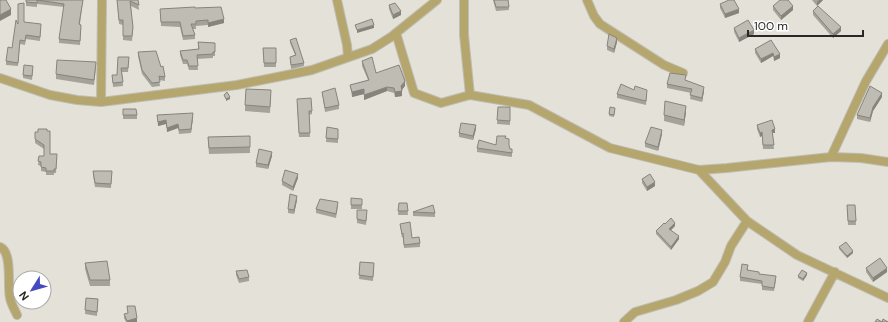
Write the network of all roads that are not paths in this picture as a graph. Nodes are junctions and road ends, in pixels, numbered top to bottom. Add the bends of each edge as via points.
1 (102, 0) edge
2 (337, 0) edge
3 (437, 0) edge
4 (464, 0) edge
5 (587, 0) edge
6 (396, 33) junction
7 (888, 44) edge
8 (348, 57) junction
9 (683, 73) edge
10 (0, 78) edge
11 (470, 95) junction
12 (101, 102) junction
13 (832, 157) junction
14 (888, 162) edge
15 (700, 170) junction
16 (747, 221) junction
17 (0, 247) edge
18 (835, 272) junction
19 (888, 298) edge
20 (17, 315) dead end
21 (624, 322) edge
22 (808, 322) edge

1 - 12 street
2 - 8 street
3 - 6 street
4 - 11 street via 464,36
5 - 9 street via 600,24 664,65
6 - 8 street via 372,49
6 - 11 street via 414,93 442,103
7 - 13 street via 866,82
8 - 12 street via 312,70 238,84
10 - 12 street via 50,95
11 - 15 street via 530,106 610,148
13 - 14 street
13 - 15 street
15 - 16 street
16 - 18 street via 797,255
16 - 21 street via 713,282 676,300 635,312
17 - 20 street via 7,255 10,298
18 - 19 street
18 - 22 street

